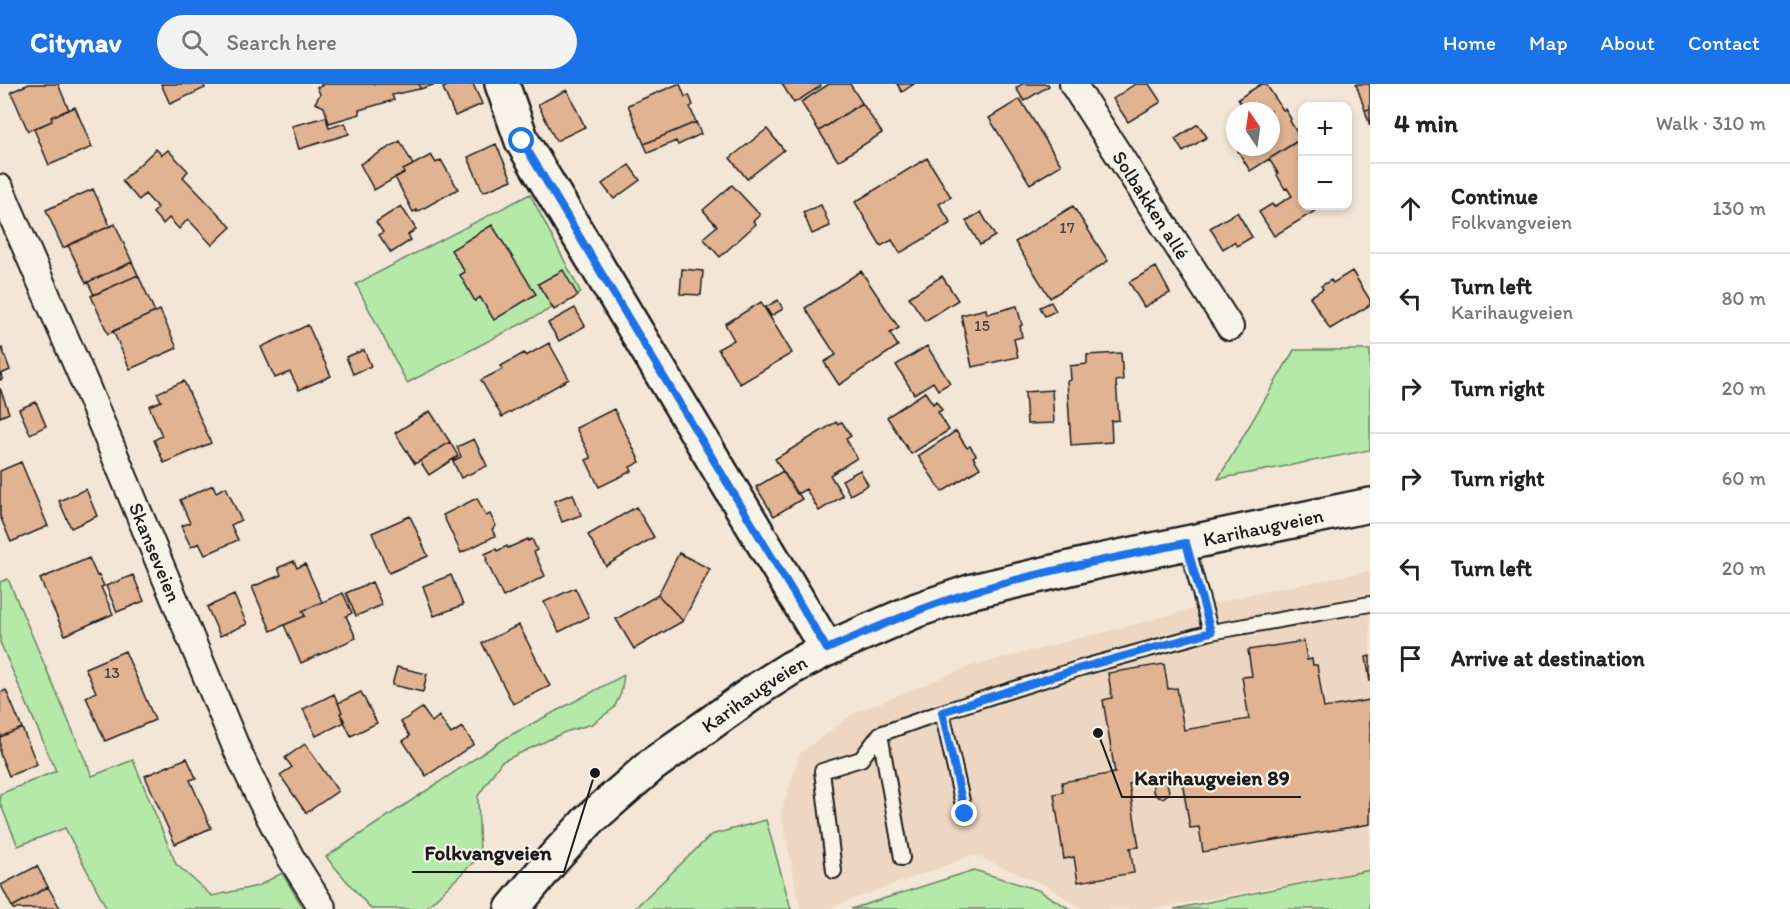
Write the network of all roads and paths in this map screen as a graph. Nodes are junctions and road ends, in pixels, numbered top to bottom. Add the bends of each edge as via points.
1 (502, 84) edge
2 (1073, 84) edge
3 (0, 188) edge
4 (1230, 327) dead end
5 (1370, 505) edge
6 (1186, 543) junction
7 (1370, 604) edge
8 (1211, 632) junction
9 (827, 649) junction
10 (942, 712) junction
11 (880, 734) junction
12 (965, 814) dead end
13 (902, 858) dead end
14 (834, 871) dead end
15 (323, 909) edge
16 (512, 909) edge

1 - 9 main road via 522,141
2 - 4 street, Solbakken allé
3 - 15 street, Skanseveien via 238,752 291,858
5 - 6 main road, Karihaugveien
6 - 8 lane
6 - 9 main road, Karihaugveien via 973,591 917,610
7 - 8 lane
8 - 10 lane
9 - 16 main road, Karihaugveien via 760,687 652,765 589,820
10 - 11 lane
10 - 12 lane
11 - 13 lane
11 - 14 lane via 861,759 822,771

